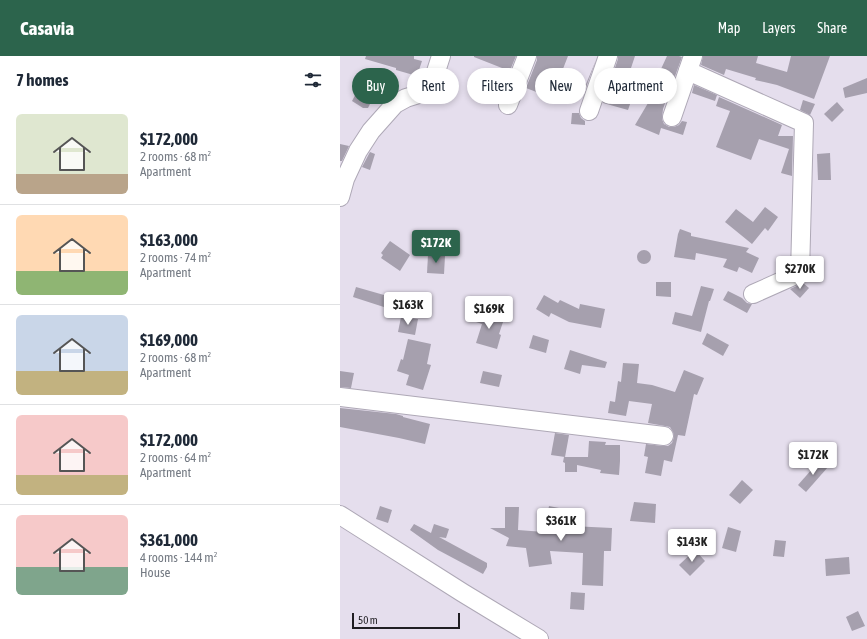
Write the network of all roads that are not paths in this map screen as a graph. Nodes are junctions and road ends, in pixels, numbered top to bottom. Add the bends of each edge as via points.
1 (441, 56) edge
2 (527, 56) edge
3 (608, 56) edge
4 (691, 64) edge
5 (508, 105) dead end
6 (589, 111) dead end
7 (672, 117) dead end
8 (340, 197) edge
9 (753, 294) dead end
10 (340, 397) edge
11 (664, 436) dead end
12 (340, 515) edge
13 (538, 639) edge

1 - 8 street via 431,87 395,104 371,131 358,151
2 - 5 street
3 - 6 street
4 - 7 street
4 - 9 street via 804,123 800,273
10 - 11 street
12 - 13 street

